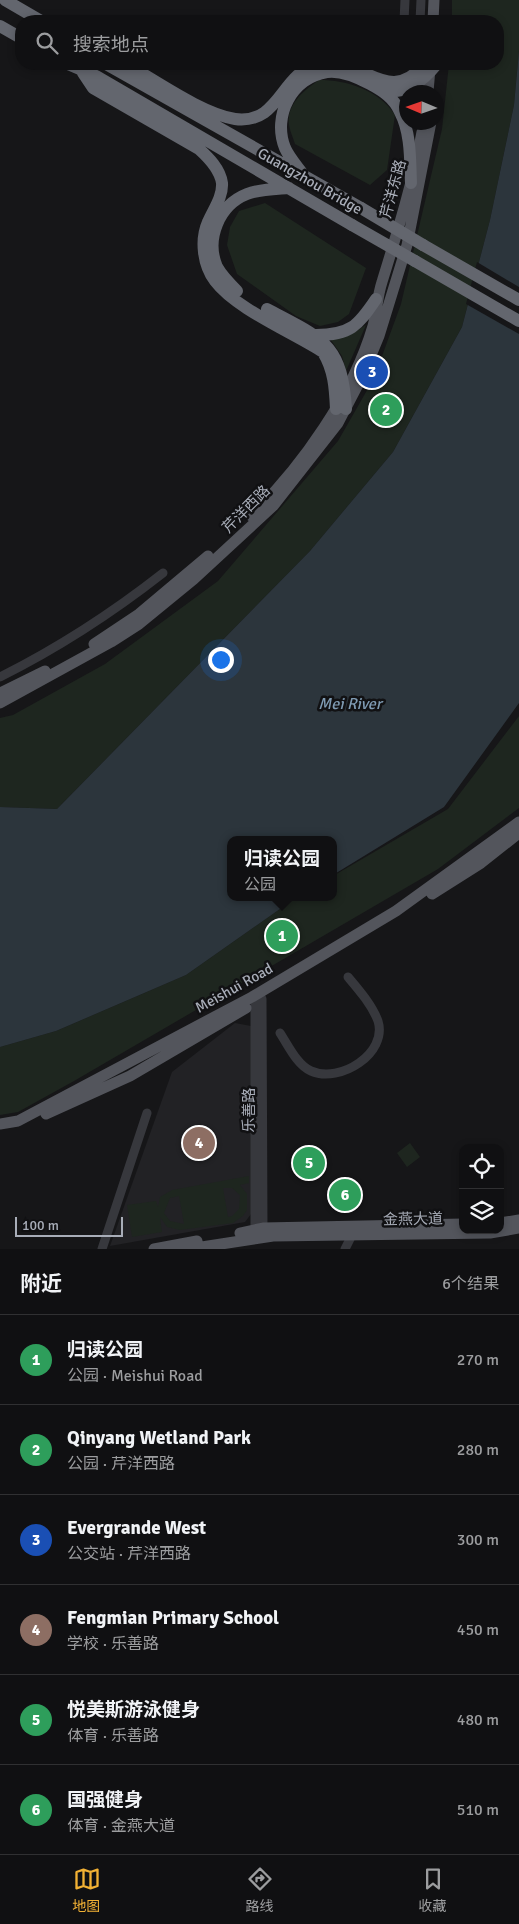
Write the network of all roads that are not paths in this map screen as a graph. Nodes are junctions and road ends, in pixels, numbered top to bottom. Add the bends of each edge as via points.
1 (5, 0) edge
2 (404, 0) edge
3 (421, 0) edge
4 (434, 0) edge
5 (441, 0) edge
6 (31, 15) edge
7 (404, 15) edge
8 (420, 15) edge
9 (433, 15) edge
10 (440, 15) edge
11 (0, 26) edge
12 (15, 35) edge
13 (78, 70) edge
14 (116, 70) edge
15 (137, 70) edge
16 (307, 70) edge
17 (360, 70) edge
18 (424, 70) edge
19 (427, 70) edge
20 (431, 70) edge
21 (433, 70) edge
22 (83, 73) junction
23 (429, 85) edge
24 (435, 85) edge
25 (383, 91) junction
26 (422, 130) edge
27 (430, 130) edge
28 (304, 175) junction
29 (411, 183) junction
30 (289, 188) junction
31 (406, 245) joint
32 (376, 299) junction
33 (519, 300) edge
34 (519, 321) edge
35 (316, 335) junction
36 (345, 393) junction
37 (341, 409) junction
38 (163, 572) dead end
39 (0, 677) edge
40 (0, 693) edge
41 (0, 703) edge
42 (519, 822) edge
43 (519, 832) edge
44 (348, 977) dead end
45 (257, 998) junction
46 (280, 1033) dead end
47 (147, 1113) dead end
48 (0, 1124) edge
49 (0, 1130) edge
50 (519, 1220) edge
51 (504, 1222) edge
52 (459, 1224) edge
53 (519, 1228) edge
54 (259, 1229) junction
55 (352, 1235) junction
56 (102, 1249) edge
57 (154, 1249) edge
58 (189, 1249) edge
59 (345, 1249) edge

1 - 6 highway
2 - 7 street
3 - 8 street
4 - 9 main road
5 - 10 main road
11 - 12 highway
13 - 22 highway
14 - 28 highway, Guangzhou Bridge
15 - 16 highway via 205,109 234,119 248,119 273,107 296,76
17 - 18 highway via 390,83 399,83
19 - 25 highway via 407,90 397,93
20 - 23 main road
21 - 24 main road
22 - 30 highway, Guangzhou Bridge via 96,76
22 - 37 highway via 93,88 199,149 209,158 222,183 204,240 209,270 238,302 323,352 330,363
25 - 28 highway via 353,76 328,72 306,80 294,90 286,102 281,132 285,147
25 - 29 highway via 395,102 407,130
26 - 29 main road, 芹洋东路
27 - 31 main road, 芹洋东路
28 - 33 highway, Guangzhou Bridge, bridge
29 - 32 main road, 芹洋东路
30 - 34 highway, Guangzhou Bridge, bridge
30 - 35 highway via 259,191 236,200 224,210 212,238 213,254 218,268 239,293
31 - 37 main road, 芹洋西路 via 379,336 362,377
32 - 35 highway via 352,329 336,335
32 - 36 main road via 373,326
35 - 36 highway via 338,361
36 - 37 highway
37 - 40 main road, 芹洋西路 via 258,509 209,556 139,614 71,659
37 - 41 main road, 芹洋西路 via 338,423 273,506 194,579 112,642
38 - 39 street via 127,601 61,645
42 - 45 main road, Meishui Road via 396,911
43 - 45 main road, Meishui Road via 482,863
44 - 46 street via 378,1022 379,1033 362,1061 339,1073 323,1075 310,1071
45 - 48 main road, Meishui Road via 18,1121
45 - 49 main road, Meishui Road via 130,1076 15,1128
45 - 54 street, 乐善路
47 - 56 street
50 - 51 main road
52 - 54 main road, 金燕大道
53 - 55 main road, 金燕大道 via 490,1233
54 - 57 main road, 金燕大道
55 - 58 main road, 金燕大道 via 273,1236
55 - 59 street

